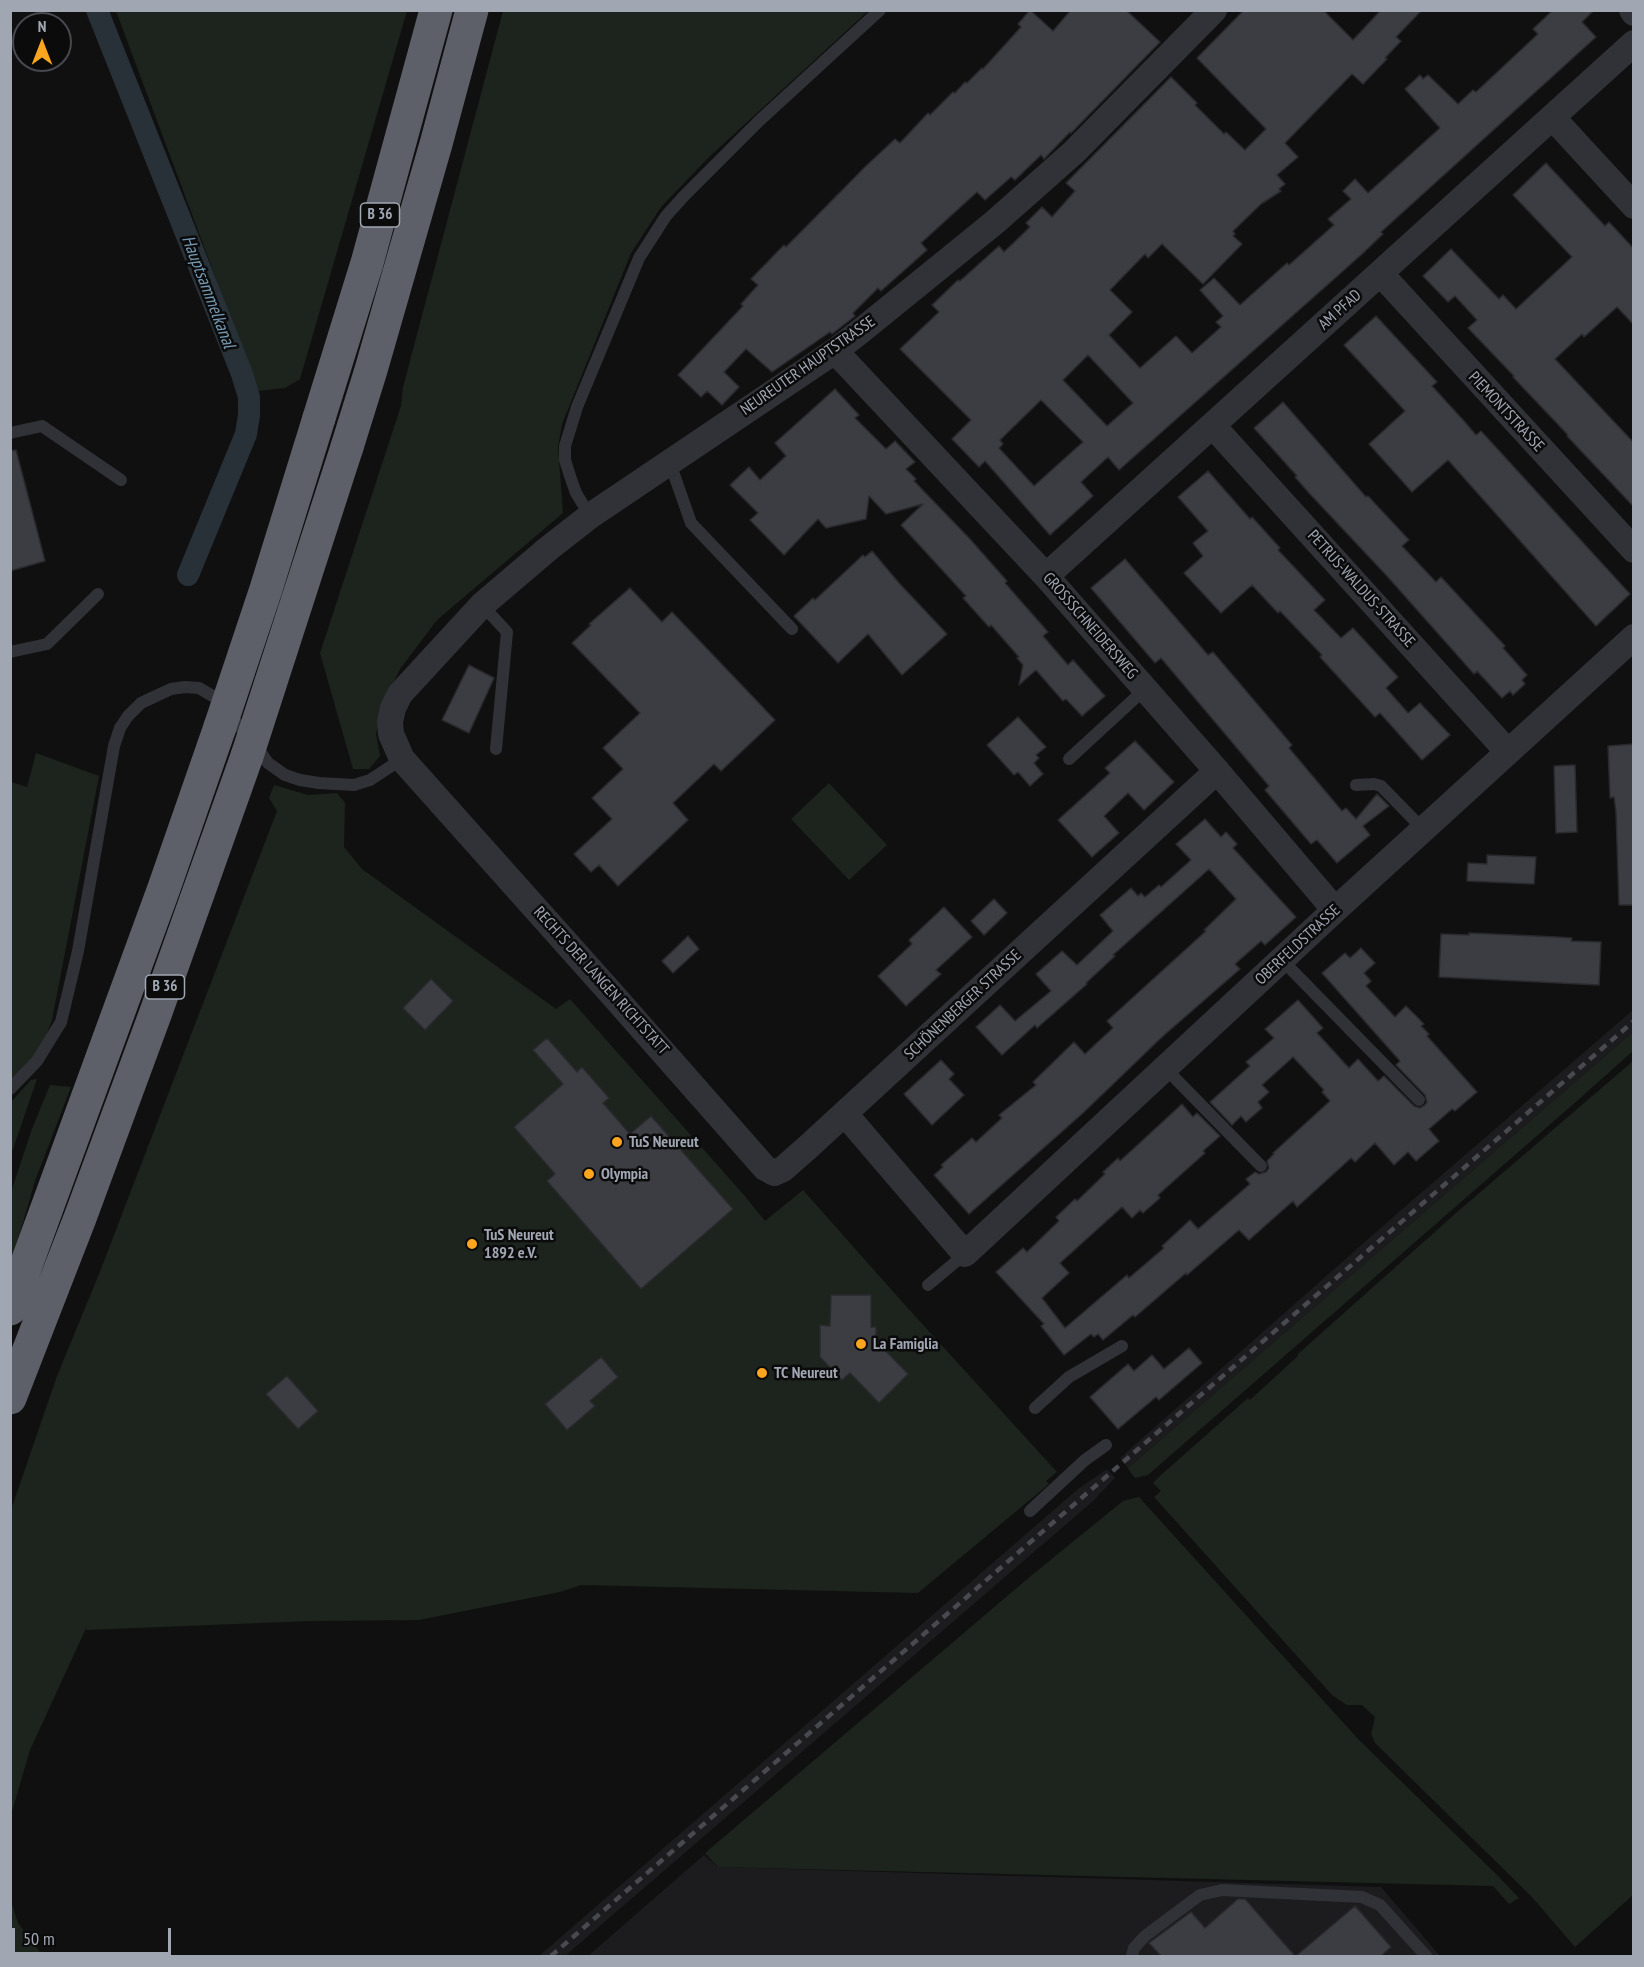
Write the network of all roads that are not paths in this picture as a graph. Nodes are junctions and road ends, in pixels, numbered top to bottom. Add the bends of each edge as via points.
1 (436, 10) edge
2 (472, 10) edge
3 (880, 10) edge
4 (1214, 10) edge
5 (1634, 44) edge
6 (1552, 117) junction
7 (1634, 206) edge
8 (1380, 273) junction
9 (835, 351) junction
10 (1213, 426) junction
11 (10, 433) edge
12 (670, 463) junction
13 (121, 480) dead end
14 (590, 516) junction
15 (1634, 550) edge
16 (1046, 576) junction
17 (98, 594) dead end
18 (482, 604) junction
19 (792, 629) dead end
20 (1634, 636) edge
21 (10, 652) edge
22 (1145, 689) junction
23 (393, 708) joint
24 (496, 749) dead end
25 (1508, 752) junction
26 (402, 759) junction
27 (1069, 759) dead end
28 (1217, 771) junction
29 (1356, 785) dead end
30 (1423, 830) junction
31 (1335, 910) junction
32 (1281, 960) junction
33 (1165, 1068) junction
34 (10, 1089) edge
35 (1419, 1100) dead end
36 (845, 1114) junction
37 (1261, 1166) dead end
38 (965, 1254) junction
39 (928, 1285) dead end
40 (10, 1309) edge
41 (1122, 1346) dead end
42 (10, 1398) edge
43 (1035, 1408) dead end
44 (1106, 1445) dead end
45 (1030, 1511) dead end
46 (1132, 1956) edge
47 (1426, 1956) edge

1 - 40 highway, B 36, bridge via 367,263 266,589 164,888
2 - 42 highway, B 36, bridge via 371,370 247,756 80,1218
3 - 14 lane via 684,196 639,258 577,407 565,446 571,479
4 - 9 street, NEUREUTER HAUPTSTRASSE via 1074,152
5 - 6 street, AM PFAD
6 - 7 street
6 - 8 street, AM PFAD
8 - 10 street, AM PFAD
8 - 15 street, PIEMONTSTRASSE
9 - 12 street, NEUREUTER HAUPTSTRASSE
9 - 16 street, GROSSSCHNEIDERSWEG
10 - 16 street, AM PFAD
10 - 25 street, PETRUS-WALDUS-STRASSE
11 - 13 lane via 42,426
12 - 14 street, NEUREUTER HAUPTSTRASSE
12 - 19 lane via 691,523
14 - 18 street, NEUREUTER HAUPTSTRASSE
16 - 22 street, GROSSSCHNEIDERSWEG
17 - 21 lane via 47,644
18 - 23 street, NEUREUTER HAUPTSTRASSE via 412,679
18 - 24 lane via 507,632
20 - 25 street, OBERFELDSTRASSE
22 - 27 lane
22 - 28 street, GROSSSCHNEIDERSWEG
23 - 26 street, RECHTS DER LANGEN RICHTSTATT via 391,734
25 - 30 street, OBERFELDSTRASSE
26 - 34 lane via 370,780 354,784 300,780 268,763 216,698 199,688 171,689 141,703 120,728 114,746 78,951 61,1022 37,1061
26 - 36 street, RECHTS DER LANGEN RICHTSTATT via 765,1168 774,1173 783,1169
28 - 31 street, GROSSSCHNEIDERSWEG
28 - 36 street, SCHÖNENBERGER STRASSE
29 - 30 lane via 1381,786
30 - 31 street, OBERFELDSTRASSE
31 - 32 street, OBERFELDSTRASSE
32 - 33 street, OBERFELDSTRASSE
32 - 35 lane
33 - 37 lane
33 - 38 street, OBERFELDSTRASSE
36 - 38 street
38 - 39 lane
41 - 43 lane via 1069,1377
44 - 45 lane
46 - 47 lane via 1145,1936 1200,1895 1222,1890 1362,1897 1380,1905

